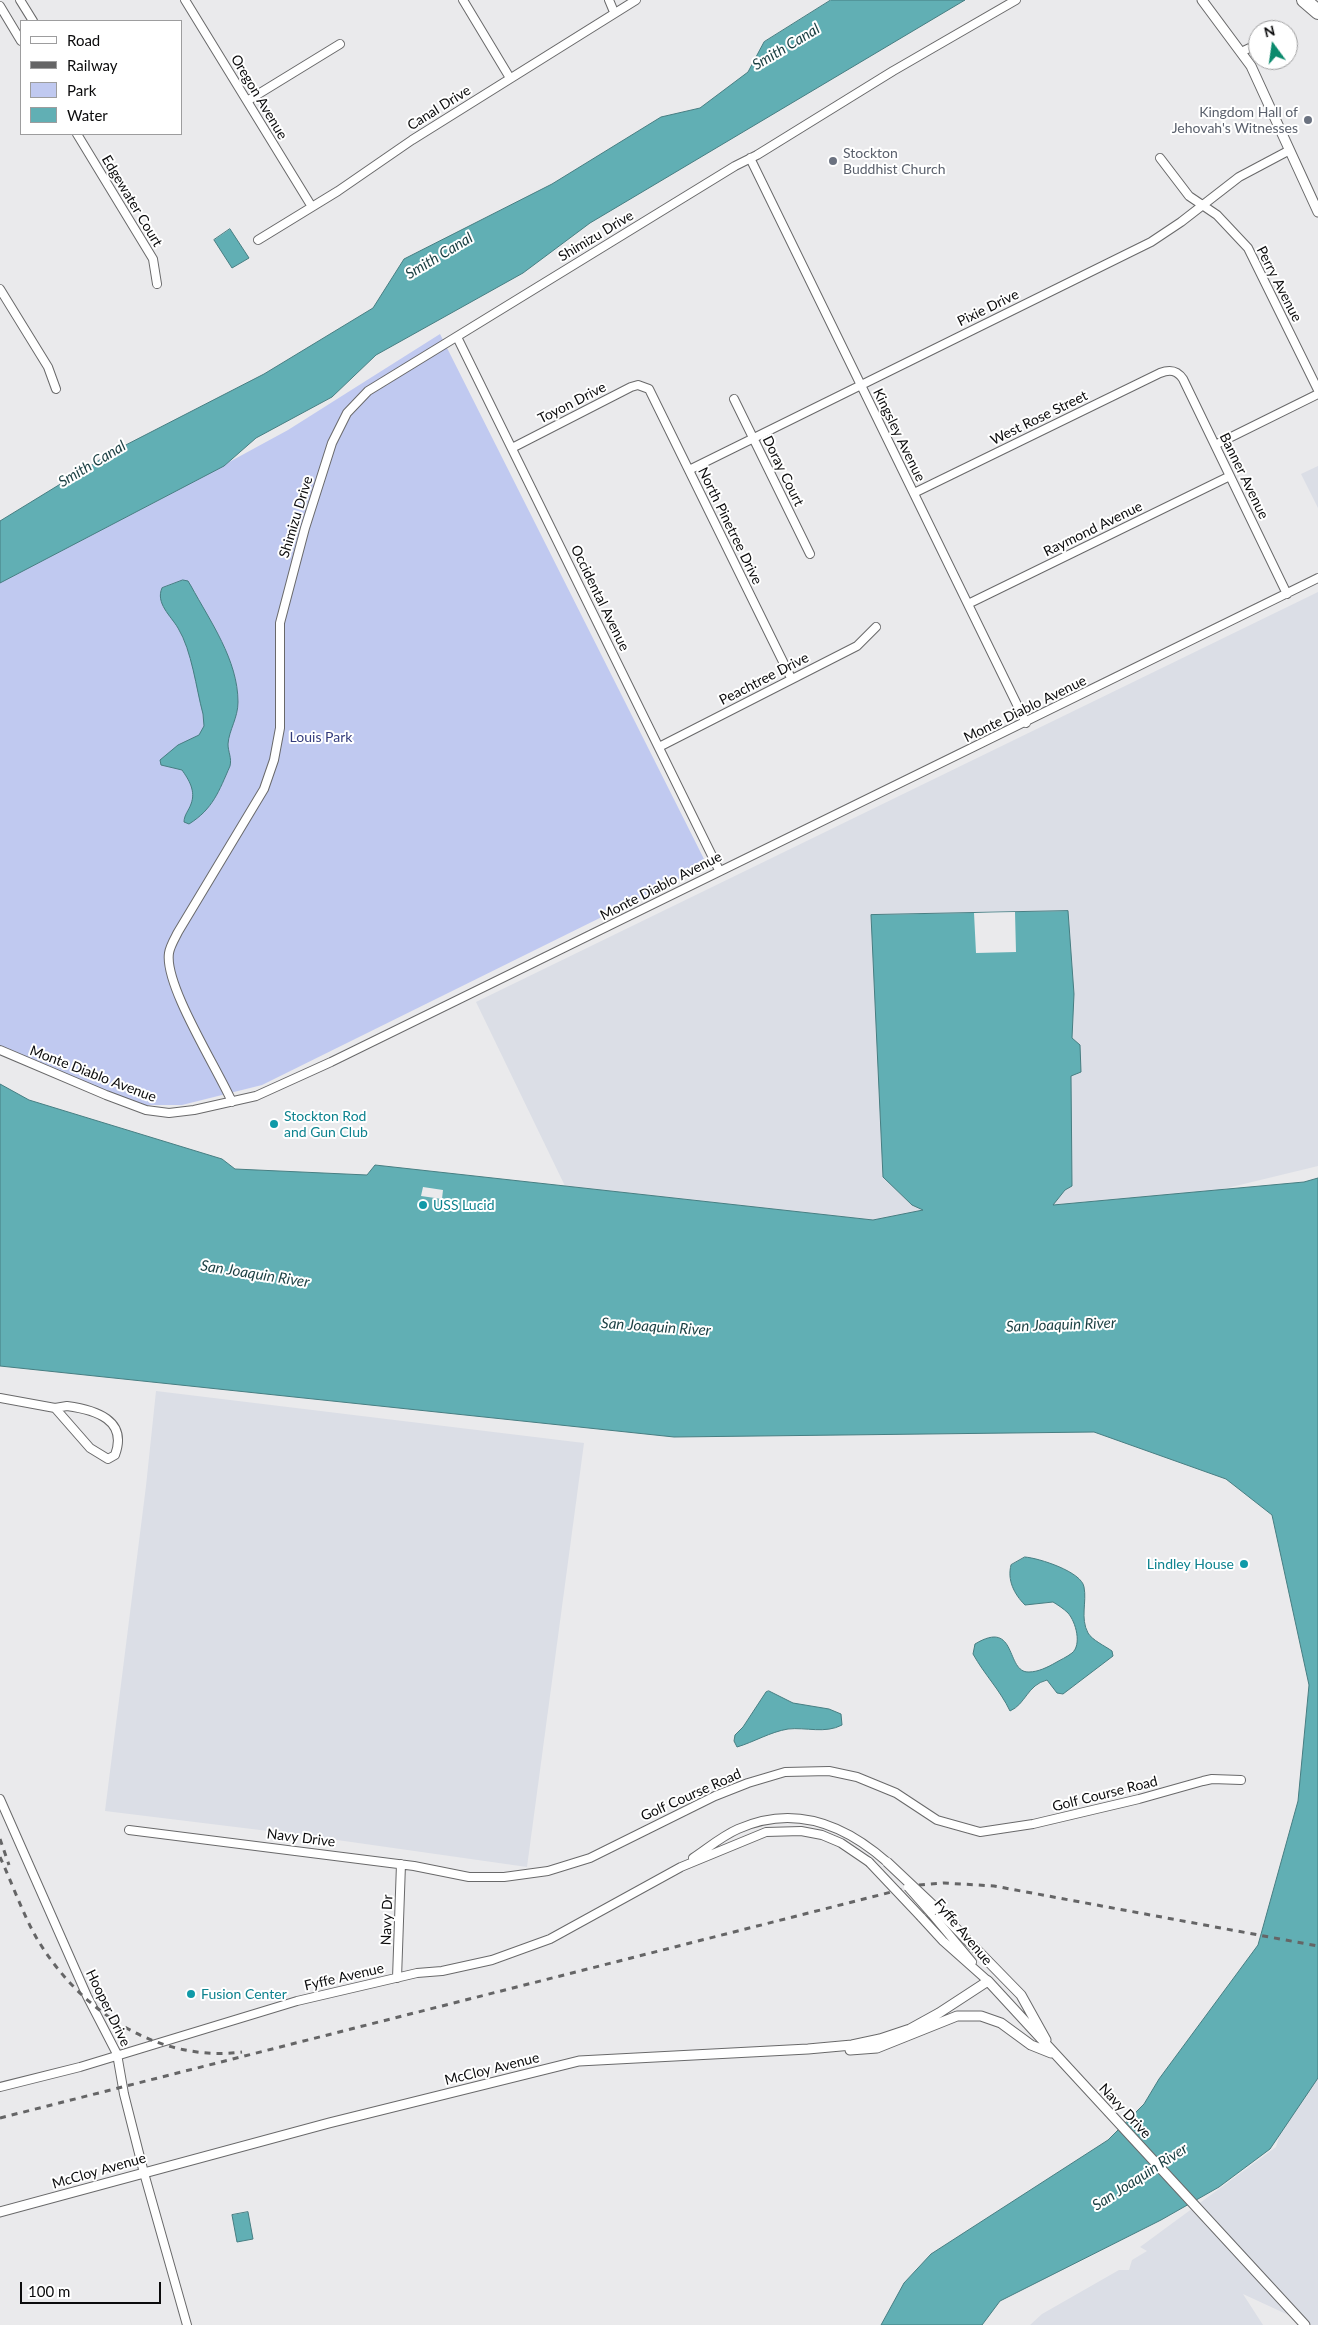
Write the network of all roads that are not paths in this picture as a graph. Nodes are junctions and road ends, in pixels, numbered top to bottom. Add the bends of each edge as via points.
1 (20, 0) edge
2 (185, 0) edge
3 (463, 0) edge
4 (609, 0) edge
5 (636, 0) edge
6 (1016, 0) edge
7 (1202, 0) edge
8 (1304, 0) edge
9 (0, 6) edge
10 (614, 12) junction
11 (1318, 12) edge
12 (32, 20) edge
13 (20, 39) edge
14 (340, 44) dead end
15 (1248, 49) edge
16 (1241, 52) junction
17 (510, 78) junction
18 (246, 101) junction
19 (78, 135) edge
20 (1288, 152) junction
21 (750, 158) junction
22 (1160, 158) dead end
23 (1203, 204) junction
24 (312, 207) junction
25 (1318, 212) edge
26 (258, 240) dead end
27 (157, 284) dead end
28 (0, 288) edge
29 (457, 337) junction
30 (1177, 371) joint
31 (860, 385) junction
32 (56, 388) dead end
33 (645, 388) joint
34 (1318, 390) edge
35 (1318, 394) edge
36 (734, 399) dead end
37 (753, 437) junction
38 (1215, 445) junction
39 (512, 448) junction
40 (689, 470) junction
41 (1230, 476) junction
42 (914, 494) junction
43 (810, 554) dead end
44 (1318, 578) edge
45 (1288, 594) junction
46 (968, 604) junction
47 (876, 627) dead end
48 (791, 678) junction
49 (1026, 723) junction
50 (659, 747) junction
51 (719, 870) junction
52 (0, 1050) edge
53 (232, 1102) junction
54 (0, 1398) edge
55 (55, 1408) junction
56 (1241, 1780) dead end
57 (0, 1798) edge
58 (129, 1830) dead end
59 (884, 1860) joint
60 (401, 1864) junction
61 (681, 1867) junction
62 (469, 1877) joint
63 (935, 1912) junction
64 (397, 1978) junction
65 (988, 1981) junction
66 (808, 2049) junction
67 (117, 2054) junction
68 (1053, 2054) junction
69 (0, 2087) edge
70 (144, 2173) junction
71 (0, 2212) edge
72 (187, 2325) edge
73 (1305, 2325) edge

1 - 12 street
2 - 18 street, Oregon Avenue
3 - 17 street
4 - 10 street
5 - 10 street, Canal Drive
6 - 21 street, Shimizu Drive via 893,70
7 - 16 street
8 - 11 highway
9 - 13 street
10 - 17 street, Canal Drive
14 - 18 street
15 - 16 street
16 - 20 street via 1263,92
17 - 24 street, Canal Drive
18 - 24 street, Oregon Avenue
19 - 27 street, Edgewater Court via 153,259
20 - 23 street, Pixie Drive via 1255,168
20 - 25 street
21 - 29 street, Shimizu Drive
21 - 31 street, Kingsley Avenue
22 - 23 street, Perry Avenue via 1189,196
23 - 31 street, Pixie Drive via 1151,242
23 - 34 street, Perry Avenue via 1248,248
24 - 26 street, Canal Drive
28 - 32 street via 48,367
29 - 39 street, Occidental Avenue
29 - 53 street, Shimizu Drive via 368,391 347,414 332,443 280,623 280,728 267,782 168,953 176,993
30 - 38 street, Banner Avenue
30 - 42 street, West Rose Street via 1160,373
31 - 37 street, Pixie Drive
31 - 42 street, Kingsley Avenue
33 - 39 street, Toyon Drive via 631,387
33 - 40 street, North Pinetree Drive via 652,394
35 - 38 street
36 - 37 street, Doray Court
37 - 40 street, Pixie Drive
37 - 43 street, Doray Court
38 - 41 street, Banner Avenue
39 - 50 street, Occidental Avenue
40 - 48 street, North Pinetree Drive
41 - 45 street, Banner Avenue
41 - 46 street, Raymond Avenue
42 - 46 street, Kingsley Avenue
44 - 45 street, Monte Diablo Avenue
45 - 49 street, Monte Diablo Avenue
46 - 49 street, Kingsley Avenue
47 - 48 street, Peachtree Drive via 858,646
48 - 50 street, Peachtree Drive
49 - 51 street, Monte Diablo Avenue
50 - 51 street, Occidental Avenue
51 - 53 street, Monte Diablo Avenue via 640,912 319,1068 273,1089
52 - 53 street, Monte Diablo Avenue via 146,1110 169,1113
54 - 55 street
55 - 55 street via 68,1406 100,1414 118,1432 115,1455 108,1459 98,1454
56 - 62 street, Golf Course Road via 1212,1779 1033,1824 980,1832 937,1820 896,1793 857,1777 829,1771 785,1772 715,1796 572,1864 527,1874
57 - 67 street, Hooper Drive via 87,1996
58 - 60 street, Navy Drive
59 - 61 street, Fyffe Avenue via 851,1834 831,1825 792,1818 739,1828
59 - 63 street, bridge
60 - 62 street, Navy Drive
60 - 64 street, Navy Dr
61 - 64 street, Fyffe Avenue via 550,1939 492,1960
61 - 65 street, Fyffe Avenue, bridge via 766,1832 801,1830 822,1835 841,1843 869,1862 943,1941
63 - 65 street, Fyffe Avenue
63 - 68 street via 1021,1996
64 - 67 street, Fyffe Avenue via 297,2001
65 - 66 street, McCloy Avenue via 910,2029 852,2045
65 - 68 street, Navy Drive
66 - 68 street via 877,2048 957,2016 981,2016 1002,2023 1031,2045
66 - 70 street, McCloy Avenue via 579,2061
67 - 69 street, Fyffe Avenue
67 - 70 street, Hooper Drive
68 - 73 street, Navy Drive
70 - 71 street, McCloy Avenue
70 - 72 street, Hooper Drive

